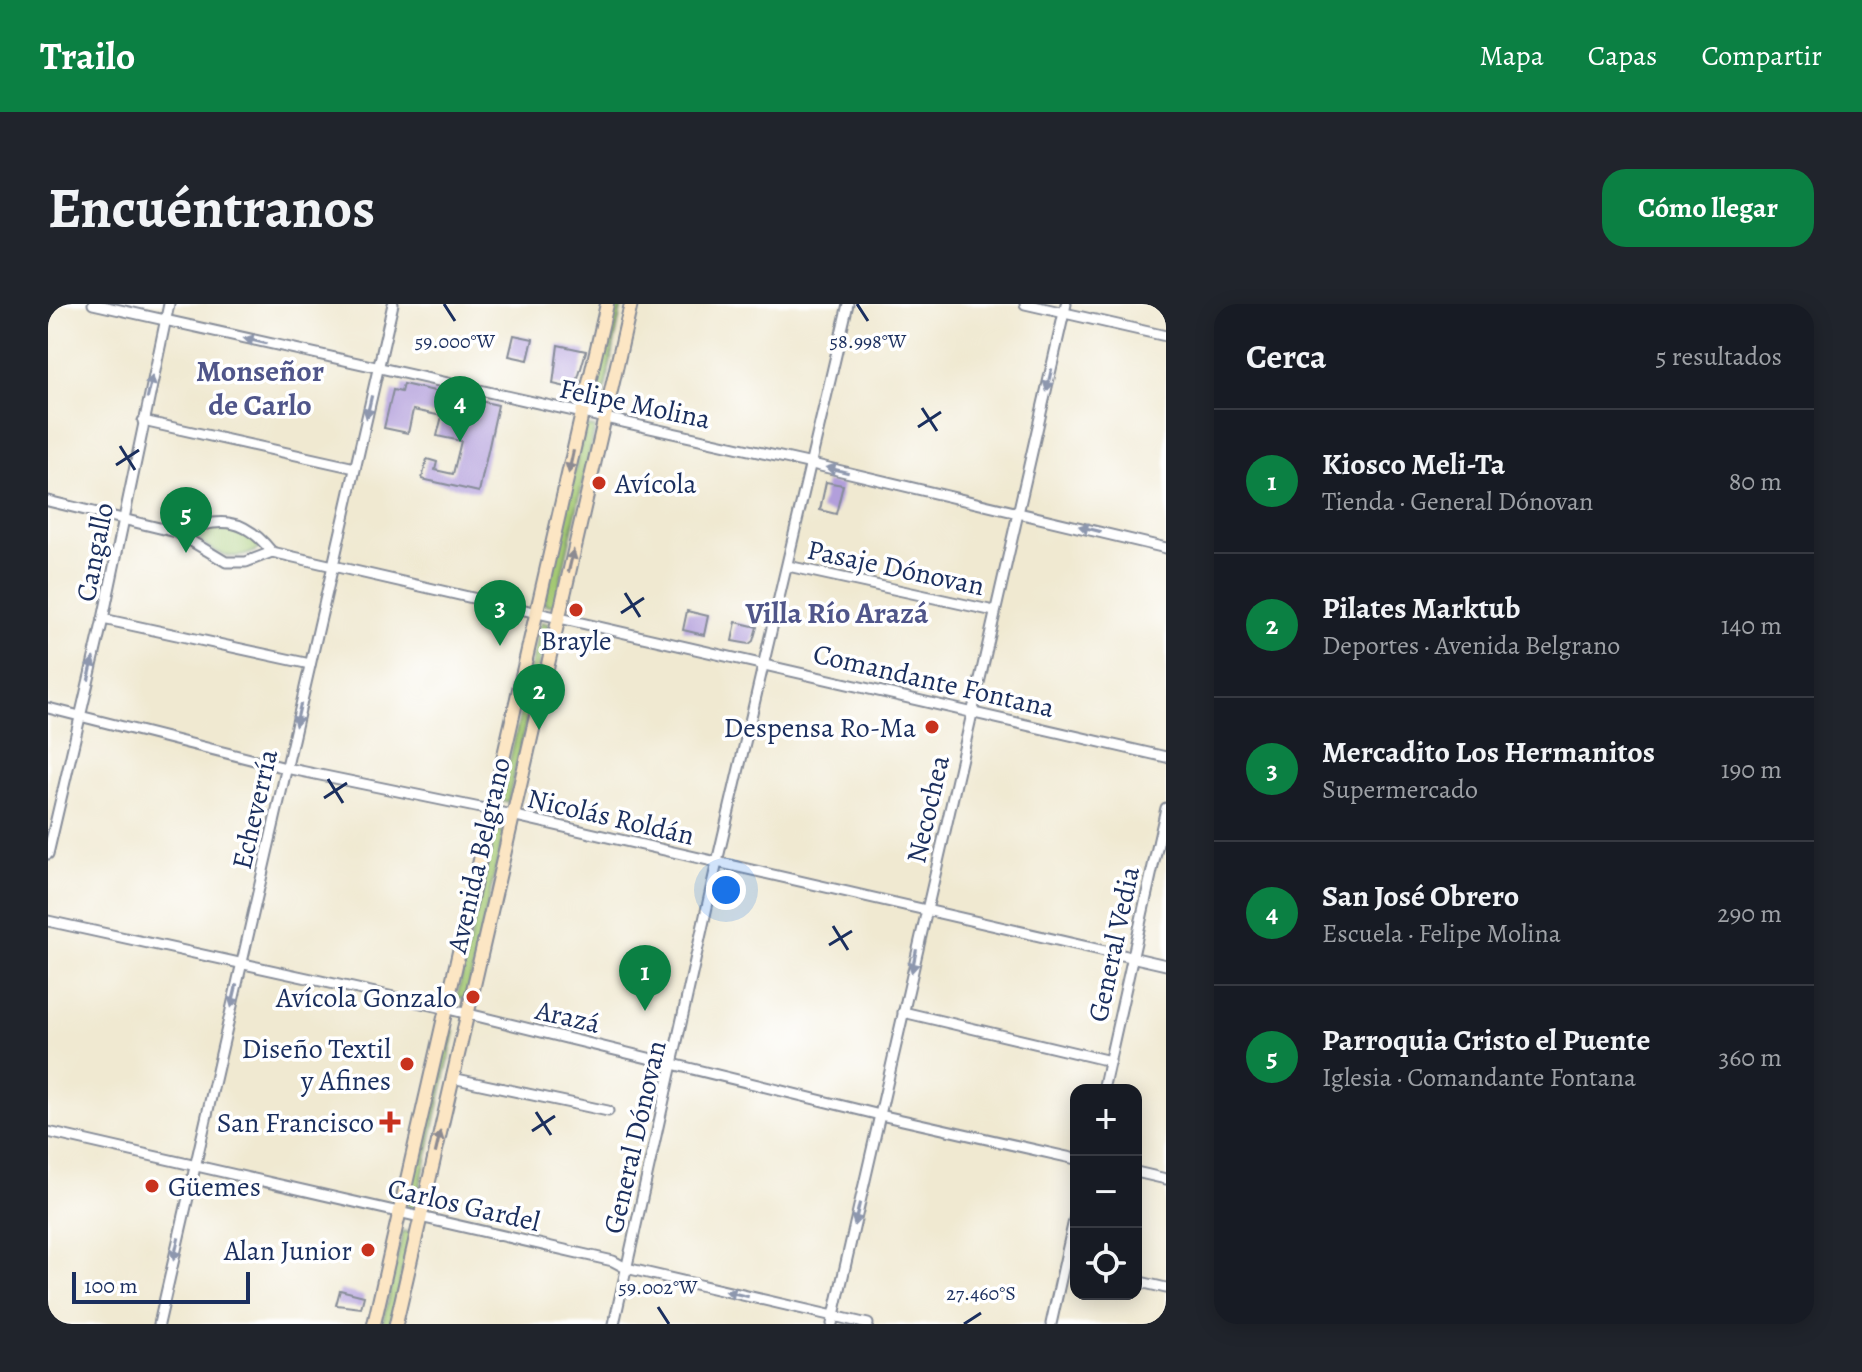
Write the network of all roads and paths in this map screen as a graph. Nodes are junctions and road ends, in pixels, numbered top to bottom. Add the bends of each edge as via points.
1 (93, 304) edge
2 (169, 304) edge
3 (393, 304) edge
4 (607, 304) edge
5 (631, 304) edge
6 (848, 304) edge
7 (1025, 304) edge
8 (1065, 309) edge
9 (165, 321) junction
10 (1166, 336) edge
11 (378, 369) junction
12 (581, 414) junction
13 (605, 419) junction
14 (143, 421) junction
15 (812, 464) junction
16 (355, 468) junction
17 (48, 501) edge
18 (1019, 512) junction
19 (124, 517) junction
20 (176, 532) junction
21 (1166, 548) edge
22 (272, 552) junction
23 (333, 565) junction
24 (788, 566) junction
25 (537, 611) junction
26 (994, 611) junction
27 (559, 616) junction
28 (103, 619) junction
29 (310, 664) junction
30 (765, 665) junction
31 (48, 708) edge
32 (973, 711) junction
33 (80, 716) junction
34 (1166, 757) edge
35 (286, 768) junction
36 (1166, 808) edge
37 (490, 810) junction
38 (512, 816) junction
39 (48, 854) edge
40 (717, 862) junction
41 (925, 911) junction
42 (48, 921) edge
43 (1131, 957) junction
44 (241, 964) junction
45 (1166, 965) edge
46 (444, 1008) junction
47 (903, 1012) junction
48 (467, 1015) junction
49 (1110, 1061) junction
50 (673, 1064) junction
51 (452, 1078) junction
52 (1104, 1084) edge
53 (608, 1111) dead end
54 (880, 1115) junction
55 (48, 1132) edge
56 (1070, 1158) edge
57 (195, 1167) junction
58 (1142, 1173) edge
59 (1166, 1179) edge
60 (400, 1212) junction
61 (420, 1218) junction
62 (626, 1268) junction
63 (1070, 1269) edge
64 (1142, 1282) edge
65 (1166, 1288) edge
66 (833, 1320) edge
67 (159, 1324) edge
68 (374, 1324) edge
69 (396, 1324) edge
70 (614, 1324) edge
71 (868, 1324) edge
72 (1051, 1324) edge

1 - 9 street, Felipe Molina
2 - 9 street, Cangallo
3 - 11 street, Echeverría
4 - 12 main road, Avenida Belgrano
5 - 13 main road, Avenida Belgrano
6 - 15 street, General Dónovan
7 - 8 street
8 - 10 street
8 -> 18 street, Necochea
11 -> 9 street, Felipe Molina
14 -> 9 street, Cangallo
11 - 12 street, Felipe Molina
11 -> 16 street, Echeverría
12 - 13 street, Felipe Molina
12 -> 25 main road, Avenida Belgrano
13 - 15 street, Felipe Molina
27 -> 13 main road, Avenida Belgrano
14 - 16 street
14 - 19 street, Cangallo
18 -> 15 street, Felipe Molina
15 - 24 street, General Dónovan
16 - 23 street, Echeverría
17 - 19 street, Comandante Fontana
21 -> 18 street, Felipe Molina
18 - 26 street, Necochea
19 - 20 street, Comandante Fontana
19 - 28 street, Cangallo
20 - 22 street, Comandante Fontana via 226,562 246,562
20 - 22 street, Comandante Fontana via 229,520 259,536
22 - 23 street, Comandante Fontana
23 - 25 street, Comandante Fontana
23 - 29 street, Echeverría
24 - 26 street, Pasaje Dónovan
24 - 30 street, General Dónovan
25 - 27 street, Comandante Fontana
25 - 37 main road, Avenida Belgrano
26 - 32 street, Necochea
27 - 30 street, Comandante Fontana
27 - 38 main road, Avenida Belgrano
28 - 29 street
33 -> 28 street, Cangallo
29 -> 35 street, Echeverría
30 - 32 street, Comandante Fontana
30 - 40 street, General Dónovan
31 - 33 street, Nicolás Roldán
32 - 34 street, Comandante Fontana
32 - 41 street, Necochea
33 - 35 street, Nicolás Roldán
33 - 39 street, Cangallo
35 - 37 street, Nicolás Roldán
35 - 44 street, Echeverría
36 - 43 street, General Vedia
37 - 38 street, Nicolás Roldán
37 - 46 main road, Avenida Belgrano
38 - 40 street, Nicolás Roldán
38 - 48 main road, Avenida Belgrano
40 - 41 street, Nicolás Roldán
40 - 50 street, General Dónovan
41 - 43 street, Nicolás Roldán
41 -> 47 street, Necochea
42 - 44 street, Arazá
43 - 45 street, Nicolás Roldán
43 - 49 street, General Vedia
44 - 46 street, Arazá
44 -> 57 street, Echeverría
46 - 48 street, Arazá
46 - 60 main road, Avenida Belgrano
47 - 49 street
47 - 54 street, Necochea
48 - 50 street, Arazá
48 - 51 main road, Avenida Belgrano
49 - 52 street, General Vedia
50 - 54 street, Arazá
50 - 62 street, General Dónovan
51 - 53 street
61 -> 51 main road, Avenida Belgrano
54 - 56 street, Arazá
54 -> 66 street, Necochea
55 - 57 street, Carlos Gardel
57 - 60 street, Carlos Gardel
57 -> 67 street, Echeverría
58 - 59 street
60 - 61 street, Carlos Gardel
60 - 68 main road, Avenida Belgrano
61 - 62 street, Carlos Gardel
61 - 69 main road, Avenida Belgrano
66 -> 62 street, Carlos Gardel
62 - 70 street, General Dónovan
63 - 72 street
64 - 65 street
66 - 71 street, Carlos Gardel

